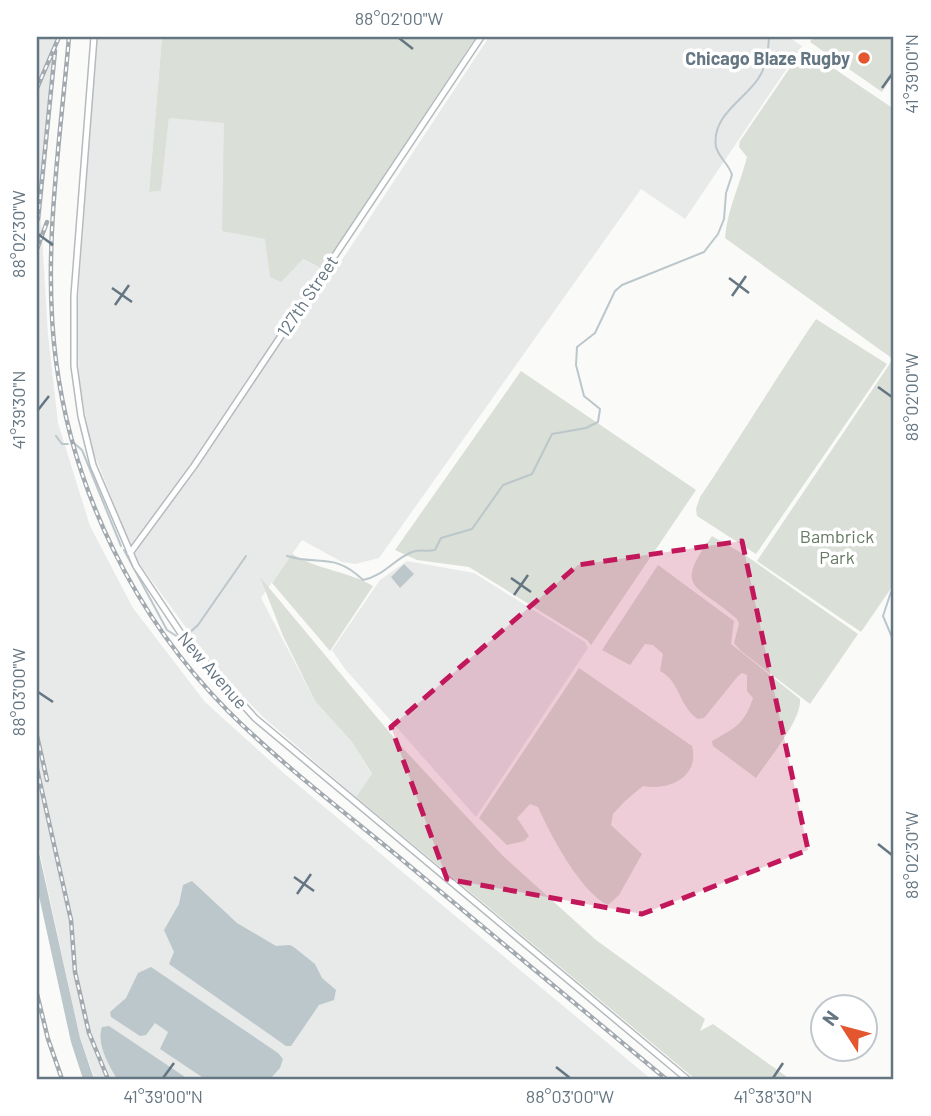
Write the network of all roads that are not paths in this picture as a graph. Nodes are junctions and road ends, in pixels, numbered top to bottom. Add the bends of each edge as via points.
1 (94, 37) edge
2 (481, 37) edge
3 (130, 553) junction
4 (687, 1079) edge

1 - 3 main road, New Avenue via 74,307 74,366 80,416 93,464
2 - 3 main road, 127th Street via 194,467
3 - 4 main road, New Avenue via 186,642 244,708

